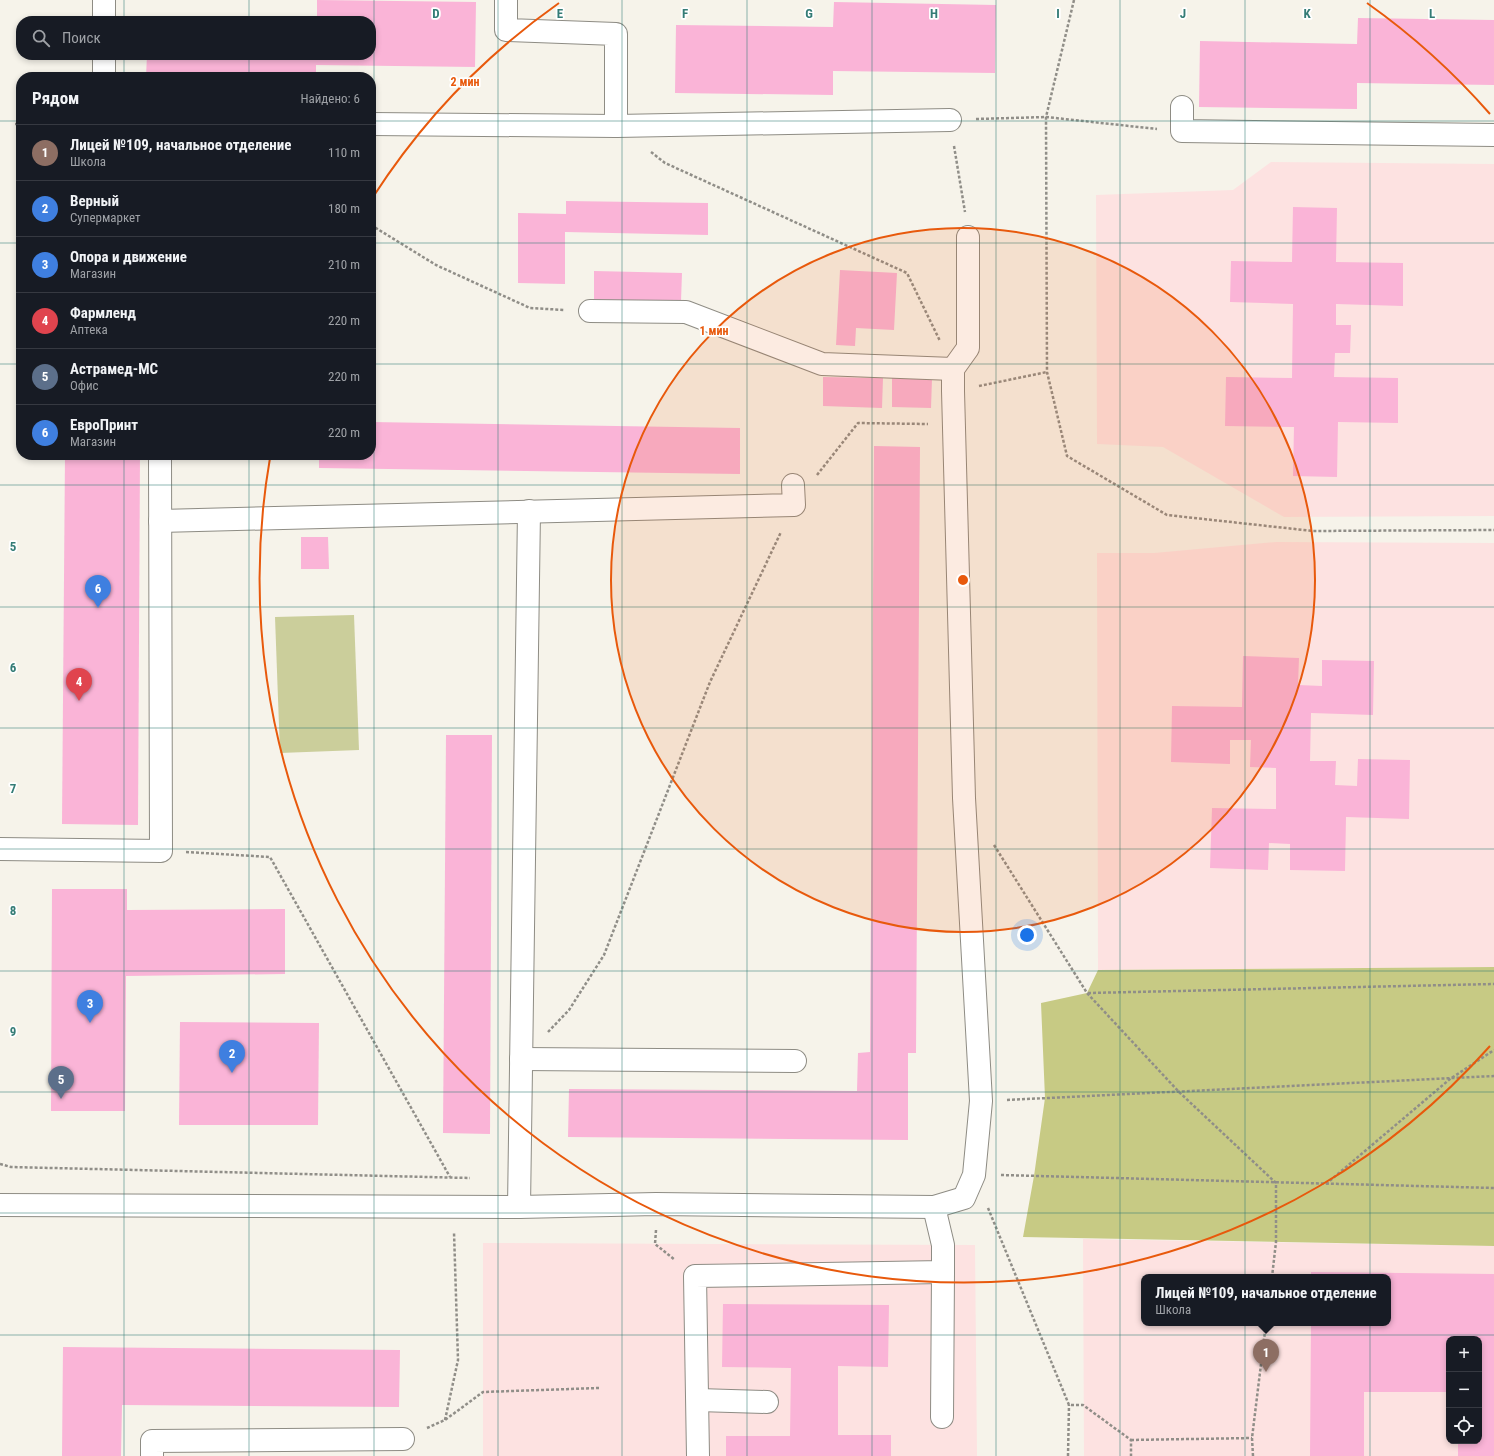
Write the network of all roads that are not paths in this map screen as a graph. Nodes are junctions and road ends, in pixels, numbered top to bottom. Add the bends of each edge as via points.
1 (104, 0) edge
2 (506, 0) edge
3 (104, 16) edge
4 (104, 60) edge
5 (104, 72) edge
6 (1182, 107) dead end
7 (950, 120) road end
8 (376, 124) edge
9 (616, 126) junction
10 (1494, 135) edge
11 (968, 237) road end
12 (590, 311) road end
13 (953, 369) junction
14 (160, 460) edge
15 (793, 495) road end
16 (529, 511) junction
17 (160, 520) junction
18 (0, 849) edge
19 (521, 1059) junction
20 (795, 1061) dead end
21 (0, 1205) edge
22 (519, 1207) junction
23 (934, 1207) junction
24 (943, 1272) junction
25 (698, 1400) junction
26 (767, 1402) dead end
27 (942, 1417) dead end
28 (404, 1438) road end
29 (152, 1456) edge
30 (698, 1456) edge

1 - 3 street
2 - 9 street via 506,30 616,34
4 - 5 street
6 - 10 street via 1182,131
7 - 9 street
8 - 9 street
11 - 13 street via 968,348
12 - 13 street via 686,312 822,364
13 - 23 street via 964,798 981,1101 974,1175 964,1198
14 - 17 street
15 - 16 street
16 - 17 street
16 - 19 street
17 - 18 street via 161,851
19 - 20 street
19 - 22 street
21 - 22 street
22 - 23 street via 664,1204
23 - 24 street via 943,1245
24 - 25 street via 695,1276
24 - 27 street
25 - 26 street
25 - 30 street
28 - 29 street via 152,1441

